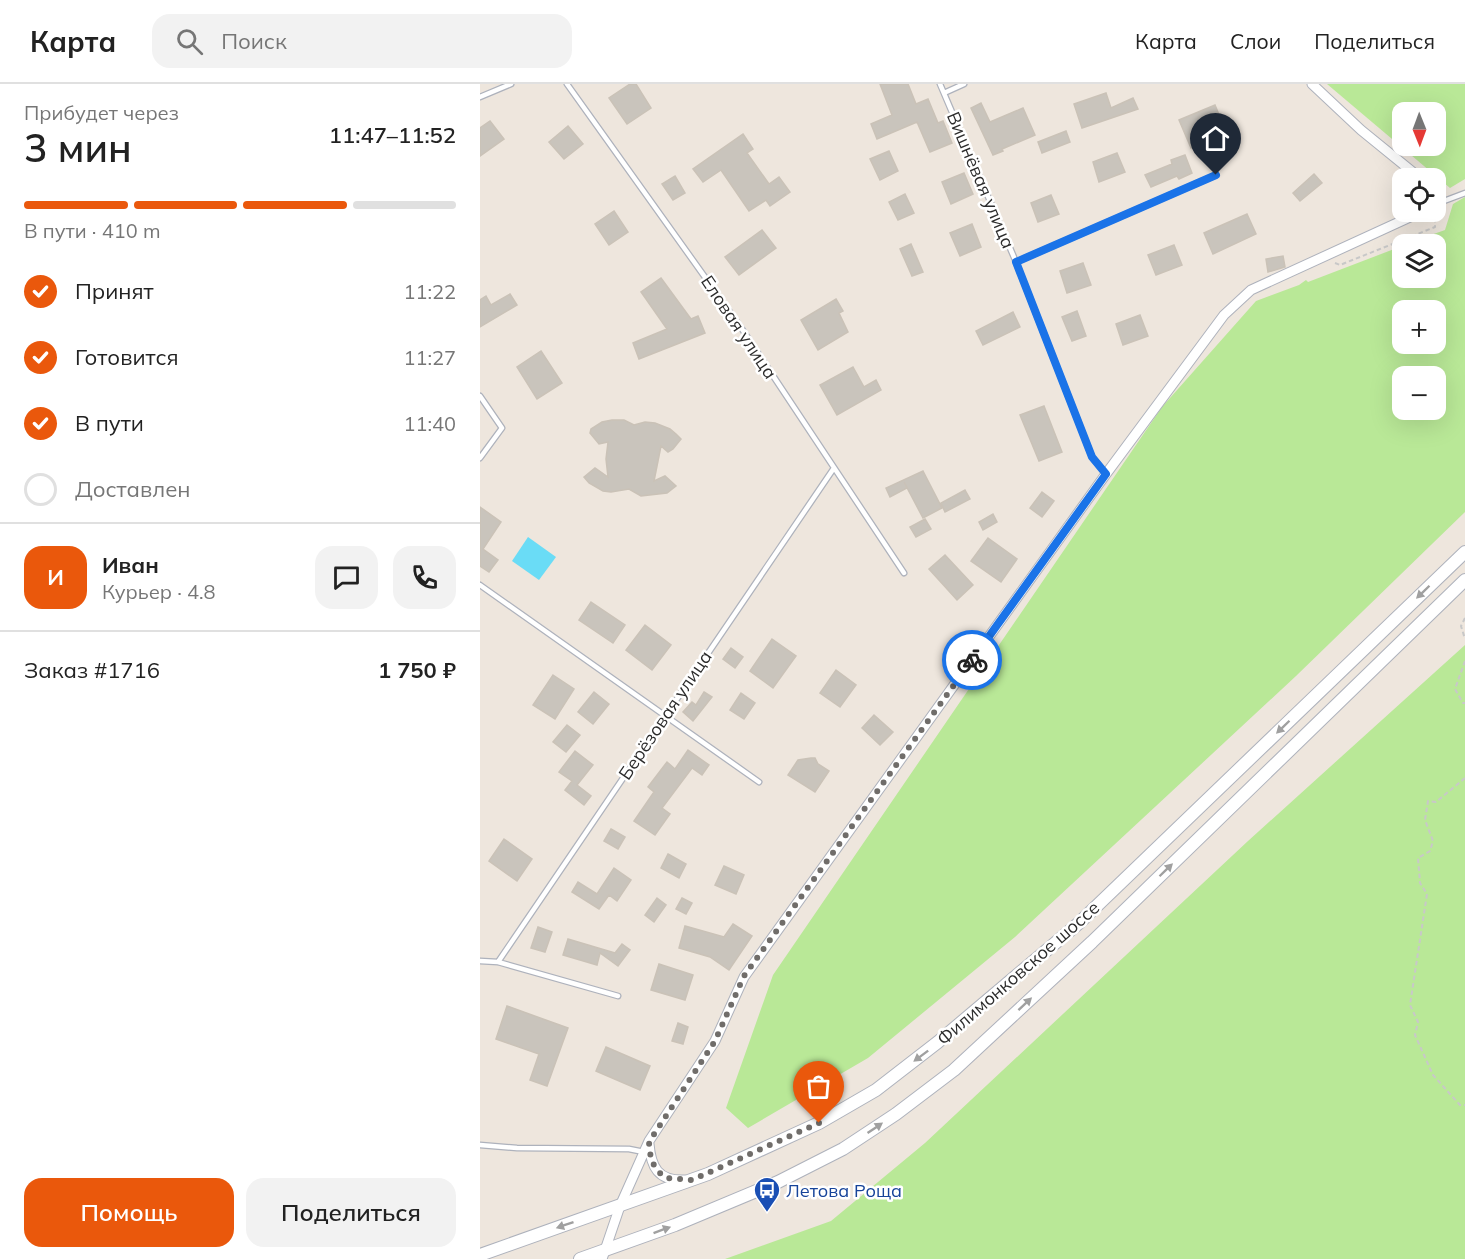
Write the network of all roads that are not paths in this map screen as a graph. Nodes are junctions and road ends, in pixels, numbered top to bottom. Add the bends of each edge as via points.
1 (511, 84) edge
2 (567, 84) edge
3 (940, 84) edge
4 (964, 84) edge
5 (1312, 84) edge
6 (944, 93) junction
7 (480, 97) edge
8 (1408, 168) edge
9 (1216, 175) dead end
10 (1465, 193) edge
11 (1446, 200) edge
12 (1399, 222) edge
13 (1016, 262) junction
14 (480, 396) edge
15 (480, 458) edge
16 (834, 468) junction
17 (1106, 474) junction
18 (1465, 552) edge
19 (904, 573) dead end
20 (1465, 580) edge
21 (480, 585) edge
22 (664, 717) junction
23 (759, 783) dead end
24 (480, 961) edge
25 (498, 962) junction
26 (618, 996) dead end
27 (649, 1142) junction
28 (480, 1145) edge
29 (644, 1152) junction
30 (692, 1180) junction
31 (620, 1206) junction
32 (604, 1254) edge
33 (480, 1255) edge
34 (580, 1259) edge

1 - 7 lane
2 - 16 lane, Еловая улица via 742,329
3 - 6 lane, Вишнёвая улица
4 - 6 lane
5 - 8 street
6 - 13 lane, Вишнёвая улица
9 - 13 lane
10 - 11 lane
12 - 17 street via 1251,290 1224,315
13 - 17 lane, Вишнёвая улица via 1092,457
14 - 15 lane via 502,428
16 - 19 lane, Еловая улица
16 - 22 lane, Берёзовая улица
17 - 27 street via 744,976 715,1041
18 -> 30 main road, Филимонковское шоссе via 1079,923 938,1042 876,1090 819,1123
32 -> 20 main road, Филимонковское шоссе via 778,1182 843,1149 954,1070 1092,942
21 - 22 lane
22 - 23 lane
22 - 25 lane, Берёзовая улица
24 - 25 lane
25 - 26 lane
27 - 29 street
27 - 30 street via 652,1165 659,1173 666,1178
28 - 29 lane
29 - 31 street
30 - 31 main road, Филимонковское шоссе
31 - 32 street
31 -> 33 main road, Филимонковское шоссе
32 - 34 main road, Филимонковское шоссе

